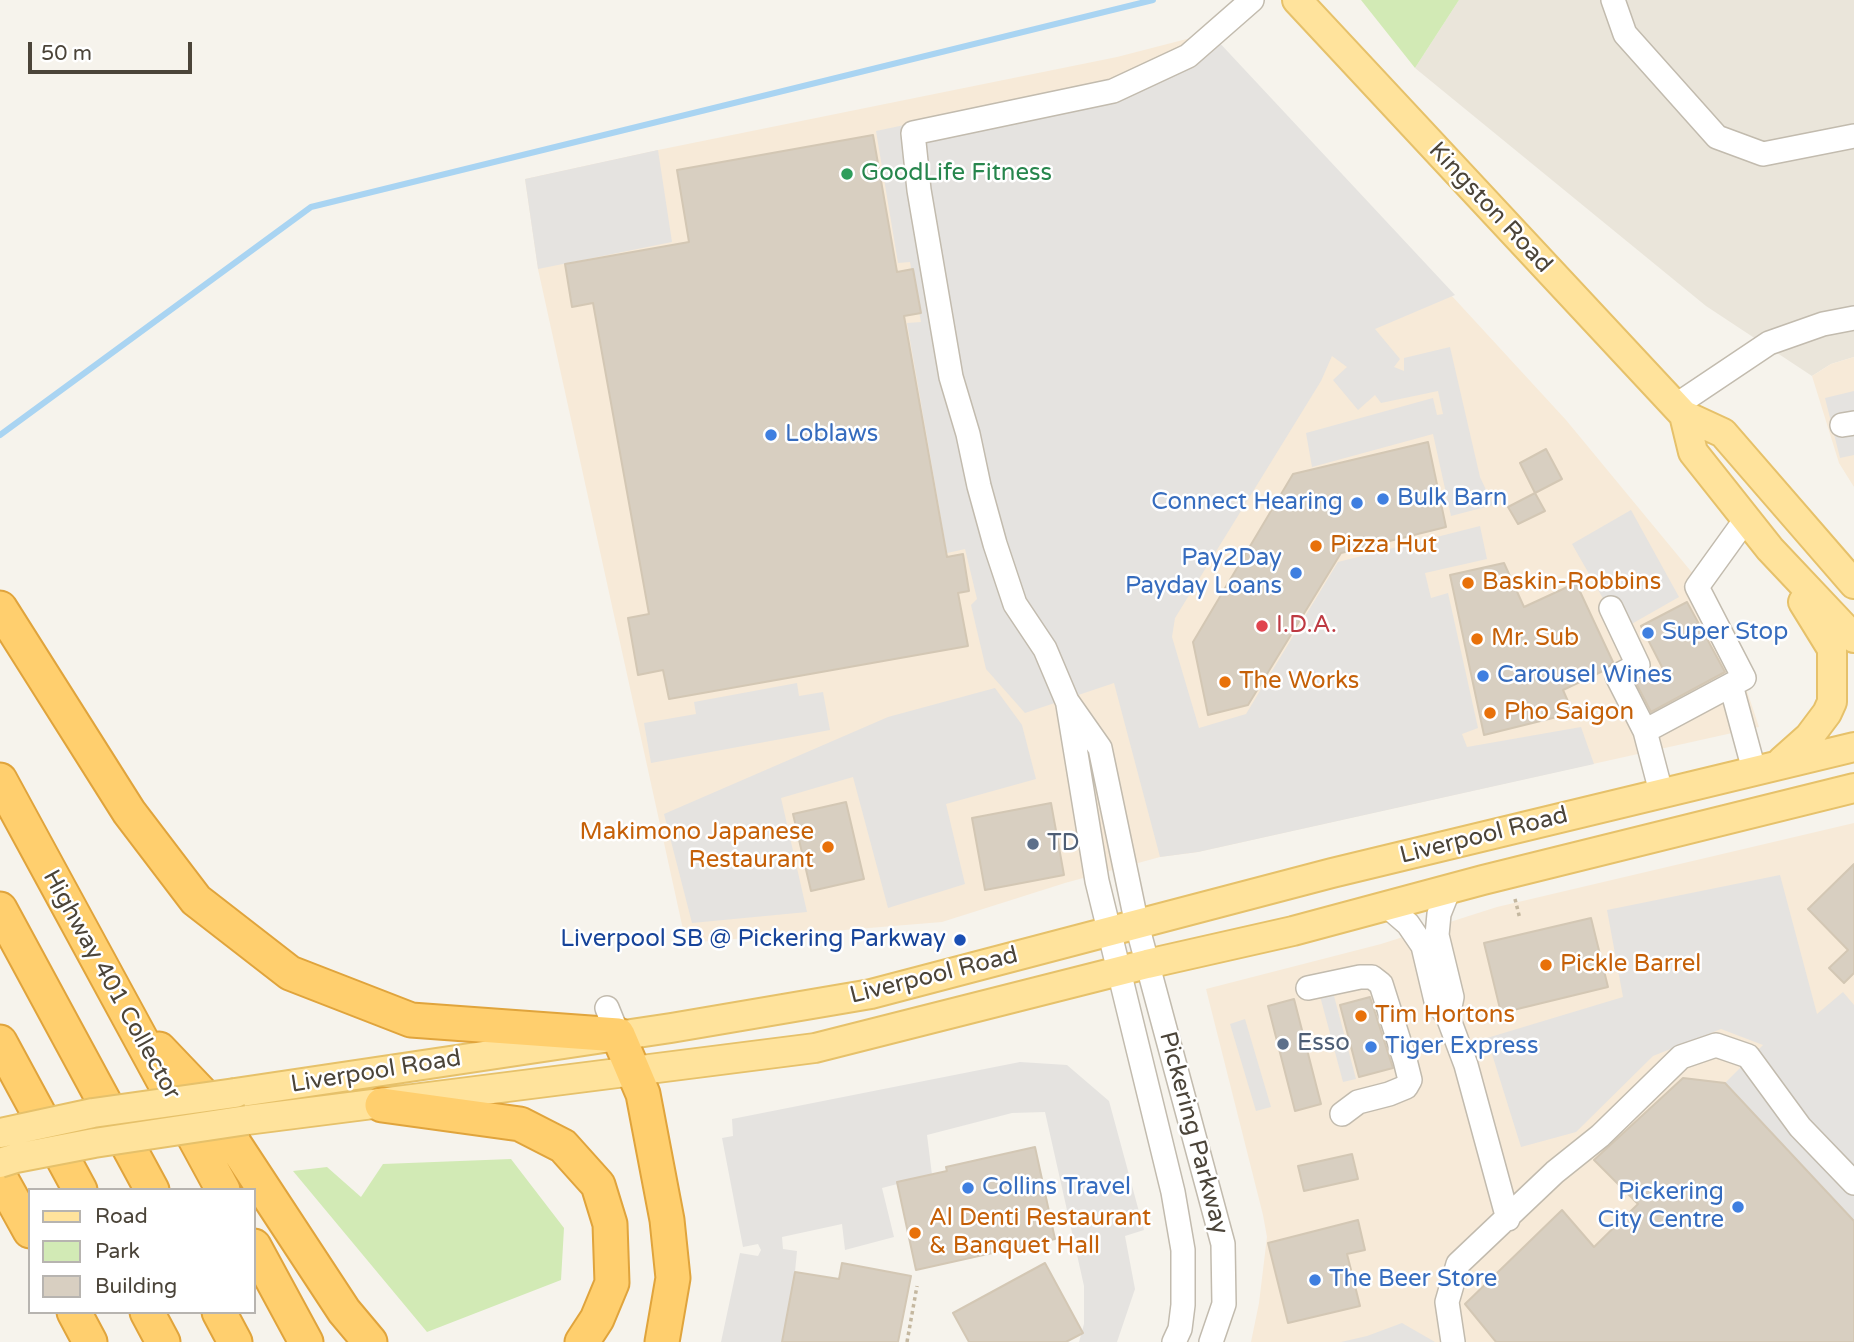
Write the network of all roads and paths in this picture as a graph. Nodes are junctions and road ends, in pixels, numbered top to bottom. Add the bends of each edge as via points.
1 (1252, 0) edge
2 (1297, 0) edge
3 (1613, 0) edge
4 (1854, 136) edge
5 (1854, 318) edge
6 (1679, 410) junction
7 (1746, 519) junction
8 (1770, 549) junction
9 (1854, 584) edge
10 (0, 608) edge
11 (1611, 608) dead end
12 (1854, 638) edge
13 (1731, 685) junction
14 (1067, 701) junction
15 (1645, 731) junction
16 (1854, 747) edge
17 (1766, 767) junction
18 (0, 780) edge
19 (1854, 788) edge
20 (1661, 792) junction
21 (1449, 889) junction
22 (1515, 899) dead end
23 (1387, 905) junction
24 (0, 909) edge
25 (1520, 919) dead end
26 (1137, 925) junction
27 (1108, 931) junction
28 (1147, 964) junction
29 (1119, 972) junction
30 (1308, 988) dead end
31 (128, 1017) junction
32 (1448, 1017) junction
33 (613, 1021) junction
34 (0, 1042) edge
35 (634, 1073) junction
36 (382, 1105) junction
37 (1342, 1114) dead end
38 (0, 1133) edge
39 (0, 1163) edge
40 (0, 1177) edge
41 (1854, 1183) edge
42 (79, 1188) edge
43 (151, 1188) edge
44 (222, 1188) edge
45 (1508, 1219) junction
46 (28, 1227) edge
47 (256, 1250) edge
48 (917, 1286) dead end
49 (75, 1314) edge
50 (148, 1314) edge
51 (220, 1314) edge
52 (90, 1342) edge
53 (163, 1342) edge
54 (235, 1342) edge
55 (306, 1342) edge
56 (370, 1342) edge
57 (582, 1342) edge
58 (662, 1342) edge
59 (906, 1342) edge
60 (1174, 1342) edge
61 (1211, 1342) edge
62 (1453, 1342) edge

1 - 14 street via 1188,56 1113,91 913,133 951,377 979,486 1015,604 1045,649
2 - 6 main road, Kingston Road
3 - 4 street via 1625,34 1717,137 1763,154
5 - 6 street via 1769,343
6 - 7 main road, Kingston Road via 1693,452
6 - 9 main road, Kingston Road via 1723,433
7 - 8 main road, Kingston Road
7 - 13 street via 1697,587 1744,678
8 - 12 main road, Kingston Road
8 - 17 main road via 1832,649 1833,671 1827,713 1809,737
10 - 33 highway via 129,812 196,900 290,973 411,1020
11 - 15 street via 1638,665 1617,676
13 - 15 street
13 - 17 street
14 - 26 street, Pickering Parkway via 1100,748
14 - 27 street, Pickering Parkway
15 - 20 street
16 - 17 main road, Liverpool Road
17 - 20 main road, Liverpool Road
18 - 31 highway, Highway 401 Collector
19 - 21 main road, Liverpool Road
20 - 26 main road, Liverpool Road
21 - 23 main road, Liverpool Road
21 - 32 street via 1437,934 1452,997
22 - 25 path
23 - 28 main road, Liverpool Road
23 - 32 street via 1423,946 1436,1001
24 - 43 highway
26 - 27 main road, Liverpool Road
26 - 28 street, Pickering Parkway
27 - 29 street, Pickering Parkway
27 - 33 main road, Liverpool Road via 871,994 671,1028
28 - 29 main road, Liverpool Road
28 - 61 street, Pickering Parkway via 1223,1244 1224,1304
29 - 35 main road, Liverpool Road via 815,1048
29 - 60 street, Pickering Parkway via 1183,1250 1183,1305
30 - 37 street via 1360,977 1381,984 1405,1060 1410,1080 1406,1087 1358,1102
31 - 44 highway, Highway 401 Collector
31 - 56 highway via 201,1093 344,1311
32 - 45 street via 1466,1065
33 - 35 highway
33 - 38 main road, Liverpool Road, bridge
34 - 42 highway
35 - 36 main road, Liverpool Road
35 - 58 highway via 643,1094 673,1278
36 - 39 main road, Liverpool Road, bridge via 94,1143
36 - 57 highway via 520,1124 563,1146 597,1185 610,1224 612,1283
40 - 46 highway
41 - 45 street via 1800,1127 1748,1056 1716,1045 1681,1057
45 - 62 street via 1458,1264 1447,1302
47 - 55 highway
48 - 59 path
49 - 52 highway
50 - 53 highway
51 - 54 highway

